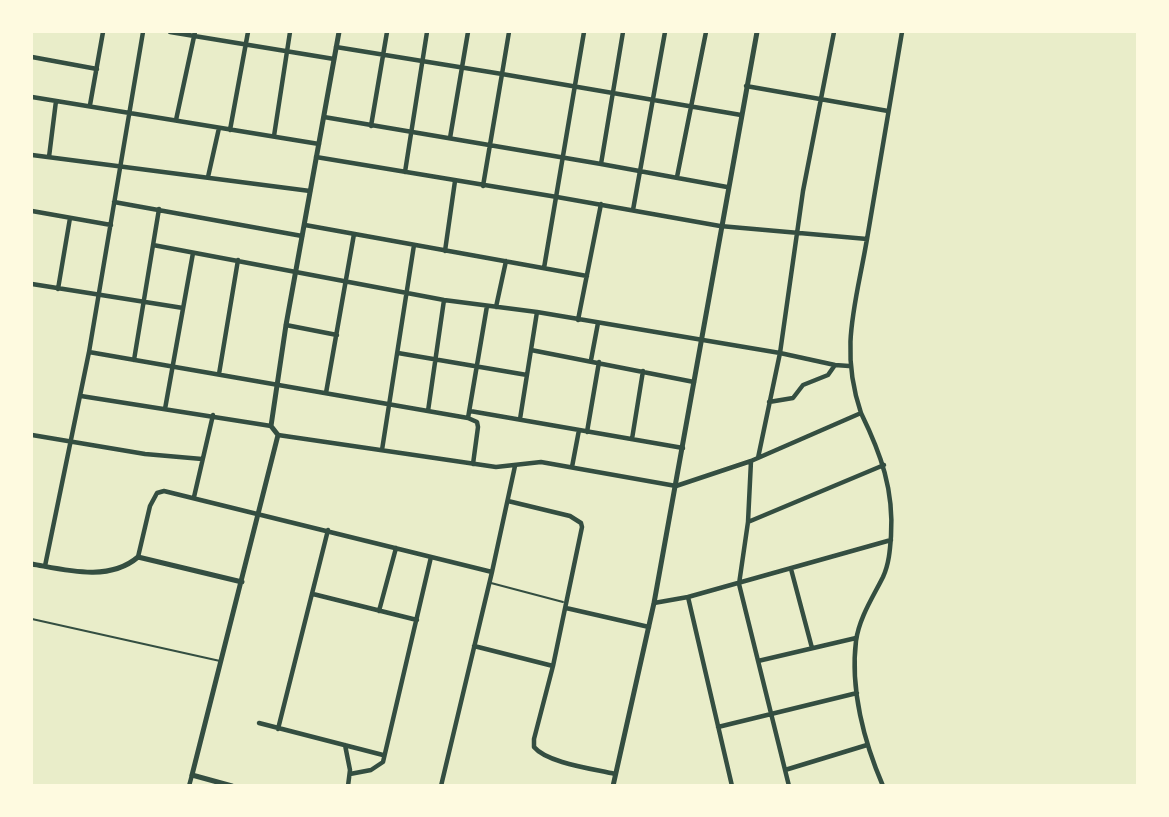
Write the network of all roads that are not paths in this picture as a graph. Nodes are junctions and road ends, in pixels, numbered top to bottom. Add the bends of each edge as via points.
1 (103, 32) edge
2 (142, 32) edge
3 (170, 32) edge
4 (248, 32) edge
5 (290, 32) edge
6 (339, 32) edge
7 (387, 32) edge
8 (427, 32) edge
9 (468, 32) edge
10 (509, 32) edge
11 (584, 32) edge
12 (623, 32) edge
13 (665, 32) edge
14 (706, 32) edge
15 (757, 32) edge
16 (834, 32) edge
17 (902, 32) edge
18 (195, 34) edge
19 (245, 45) junction
20 (336, 47) junction
21 (287, 53) junction
22 (383, 55) junction
23 (32, 57) edge
24 (334, 59) junction
25 (421, 61) junction
26 (462, 68) junction
27 (97, 69) junction
28 (502, 74) junction
29 (576, 86) junction
30 (746, 86) junction
31 (615, 92) junction
32 (32, 97) edge
33 (653, 99) junction
34 (820, 100) junction
35 (56, 101) junction
36 (90, 105) junction
37 (691, 106) junction
38 (888, 111) junction
39 (130, 112) junction
40 (741, 115) junction
41 (324, 117) junction
42 (176, 120) junction
43 (371, 126) junction
44 (219, 128) junction
45 (230, 130) junction
46 (412, 132) junction
47 (274, 136) junction
48 (450, 138) junction
49 (318, 144) junction
50 (491, 145) junction
51 (32, 155) edge
52 (48, 157) junction
53 (316, 157) junction
54 (564, 157) junction
55 (601, 164) junction
56 (120, 167) junction
57 (640, 171) junction
58 (405, 172) junction
59 (208, 177) junction
60 (677, 177) junction
61 (455, 181) junction
62 (483, 186) junction
63 (727, 187) junction
64 (310, 191) junction
65 (557, 197) junction
66 (114, 202) junction
67 (601, 204) junction
68 (159, 209) junction
69 (633, 210) junction
70 (32, 211) edge
71 (70, 218) junction
72 (111, 225) junction
73 (305, 225) junction
74 (720, 226) junction
75 (354, 234) junction
76 (798, 234) junction
77 (302, 236) junction
78 (867, 239) junction
79 (153, 245) junction
80 (414, 245) junction
81 (445, 251) junction
82 (193, 253) junction
83 (238, 260) junction
84 (506, 261) junction
85 (544, 268) junction
86 (296, 272) junction
87 (587, 276) junction
88 (346, 282) junction
89 (32, 284) edge
90 (58, 289) junction
91 (407, 293) junction
92 (99, 295) junction
93 (444, 300) junction
94 (145, 303) junction
95 (487, 306) junction
96 (496, 307) junction
97 (183, 308) junction
98 (537, 312) junction
99 (578, 320) junction
100 (598, 323) junction
101 (286, 325) junction
102 (337, 335) junction
103 (701, 341) junction
104 (531, 350) junction
105 (89, 352) junction
106 (398, 352) junction
107 (780, 353) junction
108 (436, 359) junction
109 (134, 360) junction
110 (592, 360) junction
111 (599, 362) junction
112 (835, 365) junction
113 (173, 366) junction
114 (849, 366) junction
115 (478, 368) junction
116 (643, 371) junction
117 (219, 374) junction
118 (527, 375) junction
119 (694, 382) junction
120 (277, 386) junction
121 (326, 393) junction
122 (80, 396) junction
123 (769, 402) junction
124 (389, 405) junction
125 (165, 409) junction
126 (428, 411) junction
127 (470, 411) junction
128 (861, 413) junction
129 (213, 415) junction
130 (468, 418) junction
131 (520, 419) junction
132 (271, 426) junction
133 (579, 430) junction
134 (587, 432) junction
135 (32, 435) edge
136 (278, 435) junction
137 (632, 439) junction
138 (70, 442) junction
139 (684, 448) junction
140 (382, 450) junction
141 (758, 458) junction
142 (202, 459) junction
143 (751, 461) junction
144 (473, 464) junction
145 (884, 465) junction
146 (515, 466) junction
147 (572, 467) junction
148 (676, 486) junction
149 (194, 497) junction
150 (508, 501) junction
151 (259, 513) junction
152 (748, 522) junction
153 (328, 530) junction
154 (891, 540) junction
155 (396, 548) junction
156 (431, 556) junction
157 (138, 557) junction
158 (32, 564) edge
159 (45, 566) junction
160 (791, 569) junction
161 (492, 572) junction
162 (242, 582) junction
163 (490, 583) junction
164 (738, 584) junction
165 (313, 594) junction
166 (688, 597) junction
167 (654, 603) junction
168 (566, 605) junction
169 (379, 611) junction
170 (32, 619) edge
171 (417, 620) junction
172 (649, 628) junction
173 (856, 638) junction
174 (474, 646) junction
175 (811, 648) junction
176 (758, 660) junction
177 (221, 661) junction
178 (553, 666) junction
179 (857, 693) junction
180 (771, 714) junction
181 (259, 723) dead end
182 (718, 727) junction
183 (278, 729) junction
184 (345, 745) junction
185 (867, 745) junction
186 (383, 755) junction
187 (785, 770) junction
188 (350, 774) junction
189 (615, 774) junction
190 (191, 775) junction
191 (189, 786) edge
192 (232, 786) edge
193 (348, 786) edge
194 (441, 786) edge
195 (613, 786) edge
196 (732, 786) edge
197 (789, 786) edge
198 (883, 786) edge

1 - 27 street
2 - 39 street
3 - 18 street
4 - 19 street
5 - 21 street
6 - 20 street
7 - 22 street
8 - 25 street
9 - 26 street
10 - 28 street
11 - 29 street
12 - 31 street
13 - 33 street
14 - 37 street
15 - 30 street
16 - 34 street
17 - 38 street
18 - 19 street
18 - 42 street
19 - 21 street
19 - 45 street
20 - 22 street
20 - 24 street
21 - 24 street
21 - 47 street
22 - 25 street
22 - 43 street
23 - 27 street
24 - 41 street
25 - 26 street
25 - 46 street
26 - 28 street
26 - 48 street
27 - 36 street
28 - 29 street
28 - 50 street
29 - 31 street
29 - 54 street
30 - 34 street
30 - 40 street
31 - 33 street
31 - 55 street
32 - 35 street
33 - 37 street
33 - 57 street
34 - 38 street
34 - 76 street
35 - 36 street
35 - 52 street
36 - 39 street
37 - 40 street
37 - 60 street
38 - 78 street
39 - 42 street
39 - 56 street
40 - 63 street
41 - 43 street
41 - 49 street
42 - 44 street
43 - 46 street
44 - 45 street
44 - 59 street
45 - 47 street
46 - 48 street
46 - 58 street
47 - 49 street
48 - 50 street
49 - 53 street
50 - 54 street
50 - 62 street
51 - 52 street
52 - 56 street
53 - 58 street
53 - 64 street
54 - 55 street
54 - 65 street
55 - 57 street
56 - 59 street
56 - 66 street
57 - 60 street
57 - 69 street
58 - 61 street
59 - 64 street
60 - 63 street
61 - 62 street
61 - 81 street
62 - 65 street
63 - 74 street
64 - 73 street
65 - 67 street
65 - 85 street
66 - 68 street
66 - 72 street
67 - 69 street
67 - 87 street
68 - 77 street
68 - 79 street
69 - 74 street
70 - 71 street
71 - 72 street
71 - 90 street
72 - 92 street
73 - 75 street
73 - 77 street
74 - 76 street
74 - 103 street
75 - 80 street
75 - 88 street
76 - 78 street
76 - 107 street
77 - 86 street
78 - 114 street
79 - 82 street
79 - 94 street
80 - 81 street
80 - 91 street
81 - 84 street
82 - 83 street
82 - 97 street
83 - 86 street
83 - 117 street
84 - 85 street
84 - 96 street
85 - 87 street
86 - 88 street
86 - 101 street
87 - 99 street
88 - 91 street
88 - 102 street
89 - 90 street
90 - 92 street
91 - 93 street
91 - 106 street
92 - 94 street
92 - 105 street
93 - 95 street
93 - 108 street
94 - 97 street
94 - 109 street
95 - 96 street
95 - 115 street
96 - 98 street
97 - 113 street
98 - 99 street
98 - 104 street
99 - 100 street
100 - 103 street
100 - 110 street
101 - 102 street
101 - 120 street
102 - 121 street
103 - 107 street
103 - 119 street
104 - 110 street
104 - 118 street
105 - 109 street
105 - 122 street
106 - 108 street
106 - 124 street
107 - 112 street
107 - 123 street
108 - 115 street
108 - 126 street
109 - 113 street
110 - 111 street
111 - 116 street
111 - 134 street
112 - 114 street
112 - 123 street via 828,375 806,383 793,398
113 - 117 street
113 - 125 street
114 - 128 street
115 - 118 street
115 - 127 street
116 - 119 street
116 - 137 street
117 - 120 street
118 - 131 street
119 - 139 street
120 - 121 street
120 - 132 street
121 - 124 street
122 - 125 street
122 - 138 street
123 - 141 street
124 - 126 street
124 - 140 street
125 - 129 street
126 - 130 street
127 - 130 street
127 - 131 street
128 - 141 street
128 - 145 street
129 - 132 street
129 - 142 street
130 - 144 street via 478,425
131 - 133 street
132 - 136 street
133 - 134 street
133 - 147 street
134 - 137 street
135 - 138 street
136 - 140 street
136 - 151 street
137 - 139 street
138 - 142 street
138 - 159 street
139 - 148 street
140 - 144 street
141 - 143 street
142 - 149 street
143 - 148 street
143 - 152 street
144 - 146 street
145 - 152 street
145 - 154 street via 892,501
146 - 147 street via 541,461
146 - 150 street
147 - 148 street
148 - 167 street
149 - 151 street
149 - 157 street via 157,494
150 - 161 street
150 - 168 street via 570,516 581,523
151 - 153 street
151 - 162 street
152 - 164 street
153 - 155 street
153 - 165 street
154 - 160 street
154 - 173 street via 886,568
155 - 156 street
155 - 169 street
156 - 161 street
156 - 171 street
157 - 159 street via 129,565 105,571
157 - 162 street
158 - 159 street
160 - 164 street
160 - 175 street
161 - 163 street
162 - 177 street
163 - 168 lane
163 - 174 street
164 - 166 street
164 - 176 street
165 - 169 street
165 - 183 street
166 - 167 street
166 - 182 street
167 - 172 street
168 - 172 street
168 - 178 street
169 - 171 street
170 - 177 lane
171 - 186 street
172 - 189 street
173 - 175 street
173 - 179 street
174 - 178 street
174 - 194 street
175 - 176 street
176 - 180 street
177 - 190 street
178 - 189 street via 534,739 536,750
179 - 180 street
179 - 185 street
180 - 182 street
180 - 187 street
181 - 183 street
182 - 196 street
183 - 184 street
184 - 186 street
184 - 188 street
185 - 187 street
185 - 198 street
186 - 188 street via 375,769
187 - 197 street
188 - 193 street
189 - 195 street
190 - 191 street
190 - 192 street

